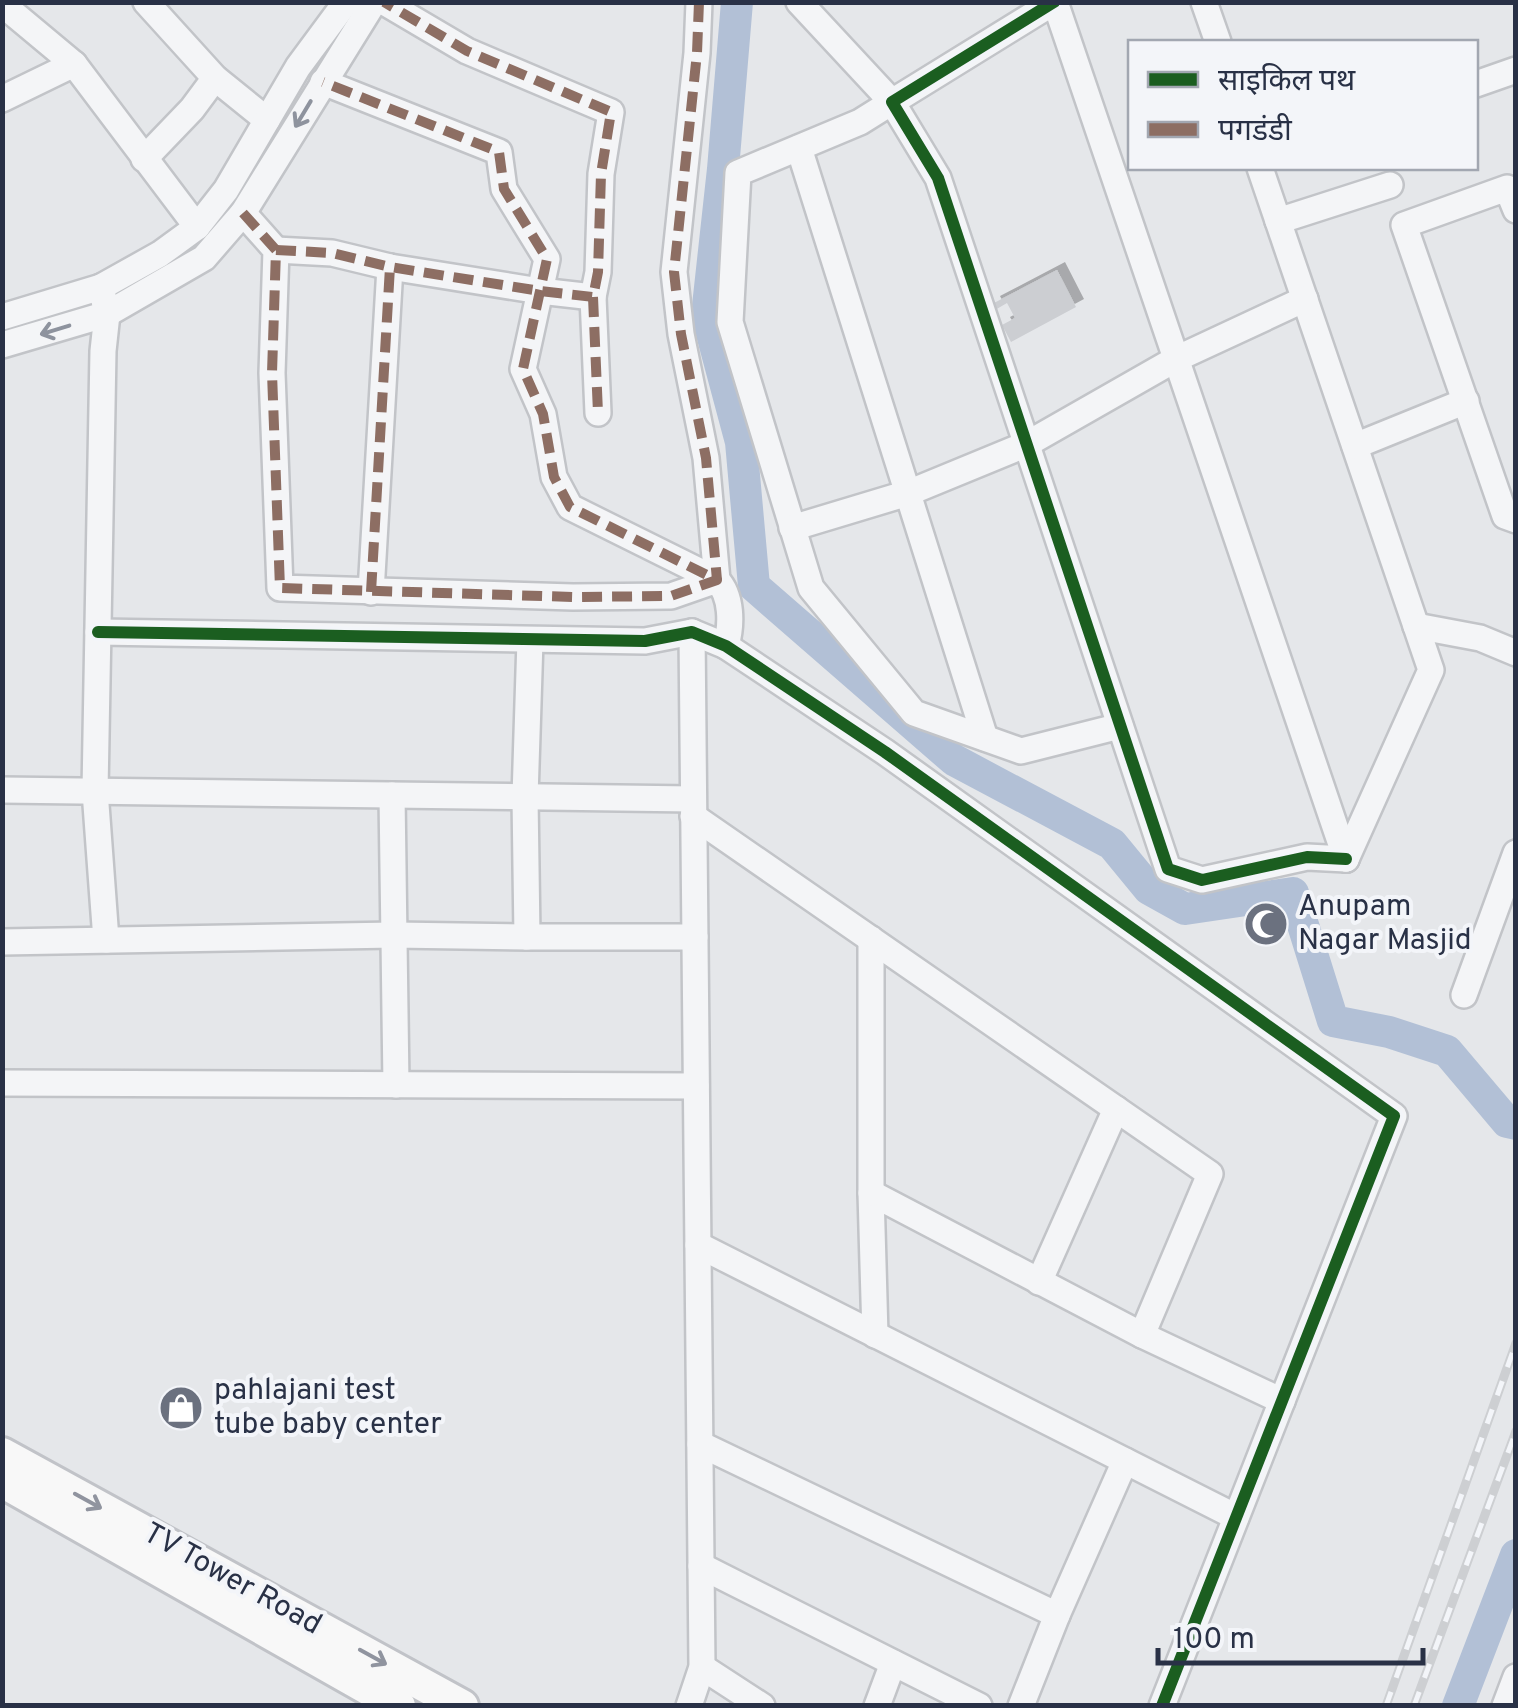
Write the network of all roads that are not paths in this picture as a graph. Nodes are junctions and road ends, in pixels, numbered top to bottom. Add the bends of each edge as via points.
1 (146, 2) edge
2 (346, 2) edge
3 (374, 2) edge
4 (384, 2) edge
5 (699, 2) edge
6 (1055, 2) edge
7 (1204, 2) edge
8 (799, 3) edge
9 (2, 4) edge
10 (1217, 40) edge
11 (74, 64) junction
12 (1516, 70) edge
13 (215, 78) junction
14 (323, 82) junction
15 (1478, 83) edge
16 (2, 99) edge
17 (892, 102) junction
18 (268, 120) junction
19 (799, 148) junction
20 (144, 158) junction
21 (1261, 170) edge
22 (1387, 176) edge
23 (1513, 194) edge
24 (243, 213) junction
25 (1278, 221) junction
26 (1404, 225) junction
27 (197, 227) junction
28 (276, 250) junction
29 (390, 266) junction
30 (102, 287) junction
31 (540, 291) junction
32 (593, 297) junction
33 (1305, 299) junction
34 (107, 314) junction
35 (2, 317) edge
36 (2, 346) edge
37 (1176, 359) junction
38 (1466, 401) junction
39 (598, 412) dead end
40 (1027, 444) junction
41 (1355, 446) junction
42 (908, 493) junction
43 (1516, 520) edge
44 (792, 528) junction
45 (717, 580) junction
46 (372, 592) junction
47 (1416, 626) junction
48 (98, 632) junction
49 (692, 632) junction
50 (530, 640) junction
51 (726, 646) junction
52 (1516, 653) edge
53 (1120, 726) junction
54 (985, 738) junction
55 (2, 790) edge
56 (95, 791) junction
57 (392, 795) junction
58 (525, 796) junction
59 (693, 807) junction
60 (1516, 853) edge
61 (1346, 859) junction
62 (394, 935) junction
63 (694, 937) junction
64 (527, 938) junction
65 (871, 939) junction
66 (106, 940) junction
67 (2, 942) edge
68 (1464, 995) dead end
69 (3, 1079) edge
70 (396, 1084) junction
71 (696, 1086) junction
72 (1116, 1109) junction
73 (870, 1193) junction
74 (698, 1245) junction
75 (1039, 1282) junction
76 (875, 1335) junction
77 (1142, 1335) junction
78 (1282, 1400) junction
79 (700, 1444) junction
80 (2, 1454) edge
81 (1125, 1461) junction
82 (2, 1481) edge
83 (1236, 1518) junction
84 (701, 1566) junction
85 (1057, 1615) junction
86 (893, 1663) junction
87 (702, 1667) junction
88 (399, 1706) edge
89 (462, 1706) edge
90 (689, 1706) edge
91 (762, 1706) edge
92 (877, 1706) edge
93 (979, 1706) edge
94 (1021, 1706) edge
95 (1162, 1706) edge

1 - 13 street
2 - 18 street
3 - 14 street
4 - 32 street via 467,51 611,112
5 - 45 street via 674,272 706,458
6 - 17 street
6 - 37 street
7 - 10 street
8 - 17 street
9 - 11 street
11 - 16 street
11 - 20 street
12 - 15 street
13 - 18 street
13 - 20 street
14 -> 24 street
14 - 31 street via 499,152 504,188 547,259
17 - 19 street
17 - 40 street via 938,178
18 - 27 street
19 - 42 street
19 - 44 street via 738,173 730,322
20 - 27 street
21 - 25 street
22 - 25 street
22 - 26 street
23 - 26 street
24 - 28 street
24 - 34 street via 204,258
25 - 33 street
26 - 38 street
27 - 30 street
28 - 29 street
28 - 46 street via 272,373 280,588
29 - 31 street
29 - 46 street
30 - 34 street
30 - 35 street
31 - 32 street
31 - 45 street via 522,369 542,414 554,477 570,507
32 - 39 street
33 - 37 street
33 - 41 street
34 -> 36 street
34 - 48 street
37 - 40 street
37 - 61 street
38 - 41 street
38 - 43 street via 1504,516
40 - 42 street
40 - 53 street
41 - 47 street
42 - 44 street
42 - 54 street
44 - 54 street via 811,588 914,713
45 - 46 street via 671,596
45 - 51 street via 727,591
47 - 52 street via 1480,638
47 - 61 street via 1431,670
48 - 50 street
48 - 56 street
49 - 50 street via 645,642
49 - 51 street
49 - 59 street
50 - 58 street
51 - 78 street via 1394,1116
53 - 54 street via 1021,750
53 - 61 street via 1168,869 1202,880 1307,857
55 - 56 street
56 - 57 street
56 - 66 street
57 - 58 street
57 - 62 street
58 - 59 street
58 - 64 street
59 - 63 street
59 - 65 street
60 - 68 street
62 - 64 street
62 - 66 street
62 - 70 street
63 - 64 street
63 - 71 street
65 - 72 street
65 - 73 street
66 - 67 street
69 - 70 street
70 - 71 street
71 - 74 street
72 - 75 street
72 - 77 street via 1210,1174
73 - 75 street
73 - 76 street
74 - 76 street
74 - 79 street
75 - 77 street
76 - 81 street
77 - 78 street
78 - 83 street
79 - 84 street
79 - 85 street
80 -> 89 main road, TV Tower Road
81 - 83 street
81 - 85 street
82 - 88 main road, TV Tower Road
83 - 95 street
84 - 86 street
84 - 87 street
85 - 94 street
86 - 92 street
86 - 93 street
87 - 90 street
87 - 91 street

